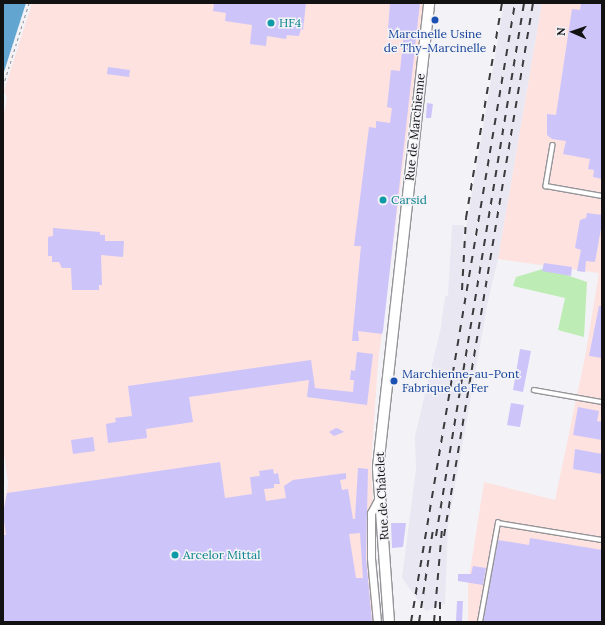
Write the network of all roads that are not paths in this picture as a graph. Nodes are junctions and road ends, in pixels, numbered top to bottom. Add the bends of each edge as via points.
1 (429, 3) edge
2 (553, 145) dead end
3 (602, 196) edge
4 (390, 346) joint
5 (534, 390) dead end
6 (602, 402) edge
7 (380, 494) junction
8 (602, 540) edge
9 (377, 622) edge
10 (389, 622) edge
11 (480, 622) edge

1 - 4 main road, Rue de Marchienne
2 - 3 lane via 546,186
4 - 7 main road, Rue de Châtelet via 378,467
5 - 6 lane
7 - 9 street via 371,513 371,558
7 - 10 main road, Rue de Châtelet
8 - 11 lane via 498,523

